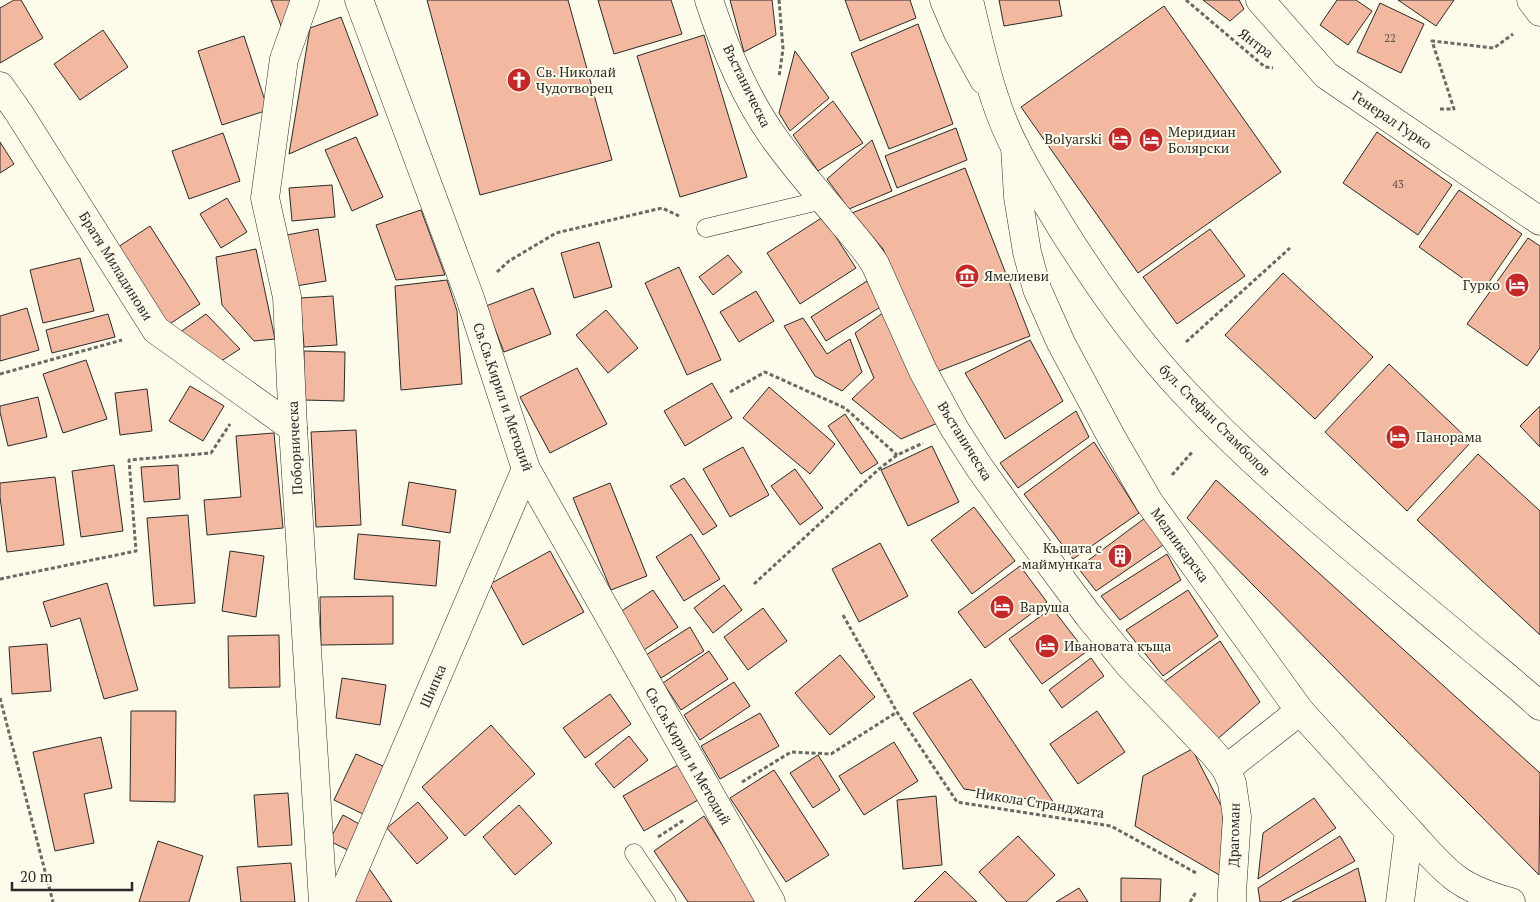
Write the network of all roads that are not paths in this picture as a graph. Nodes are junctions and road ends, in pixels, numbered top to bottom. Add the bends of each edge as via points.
1 (305, 0) edge
2 (359, 0) edge
3 (709, 0) edge
4 (944, 0) edge
5 (969, 0) edge
6 (1260, 0) edge
7 (1531, 0) edge
8 (1540, 12) edge
9 (0, 86) edge
10 (995, 101) junction
11 (1015, 148) junction
12 (824, 200) junction
13 (1540, 221) edge
14 (706, 228) road end
15 (293, 428) junction
16 (526, 469) junction
17 (1540, 706) edge
18 (1300, 712) junction
19 (1226, 769) junction
20 (1409, 831) junction
21 (634, 853) road end
22 (1232, 897) edge
23 (323, 902) edge
24 (340, 902) edge
25 (667, 902) edge
26 (771, 902) edge
27 (1400, 902) edge
28 (1511, 902) edge

1 - 15 street, Поборническа via 284,59 265,198 287,297
2 - 16 street, Св.Св.Кирил и Методий via 470,298
3 - 12 street, Въстаническа via 753,103 772,135
4 - 10 street
5 - 10 street, бул. Стефан Стамболов
6 - 13 street, Генерал Гурко via 1326,75
7 - 8 street
9 - 15 street, Братя Миладинови via 156,330
10 - 11 street, бул. Стефан Стамболов
11 - 17 street, бул. Стефан Стамболов via 1072,244 1160,366 1259,466
11 - 18 street, Медникарска via 1018,197 1028,252 1038,289 1060,343 1149,502
12 - 14 lane
12 - 19 street, Въстаническа via 866,249 923,371 954,428 1010,510 1130,666
15 - 23 street, Поборническа
16 - 24 street, Шипка
16 - 26 street, Св.Св.Кирил и Методий
18 - 19 street
18 - 20 street, Медникарска
19 - 22 street, Драгоман via 1232,783 1237,817
20 - 27 street
20 - 28 street, Медникарска via 1457,879
21 - 25 lane

